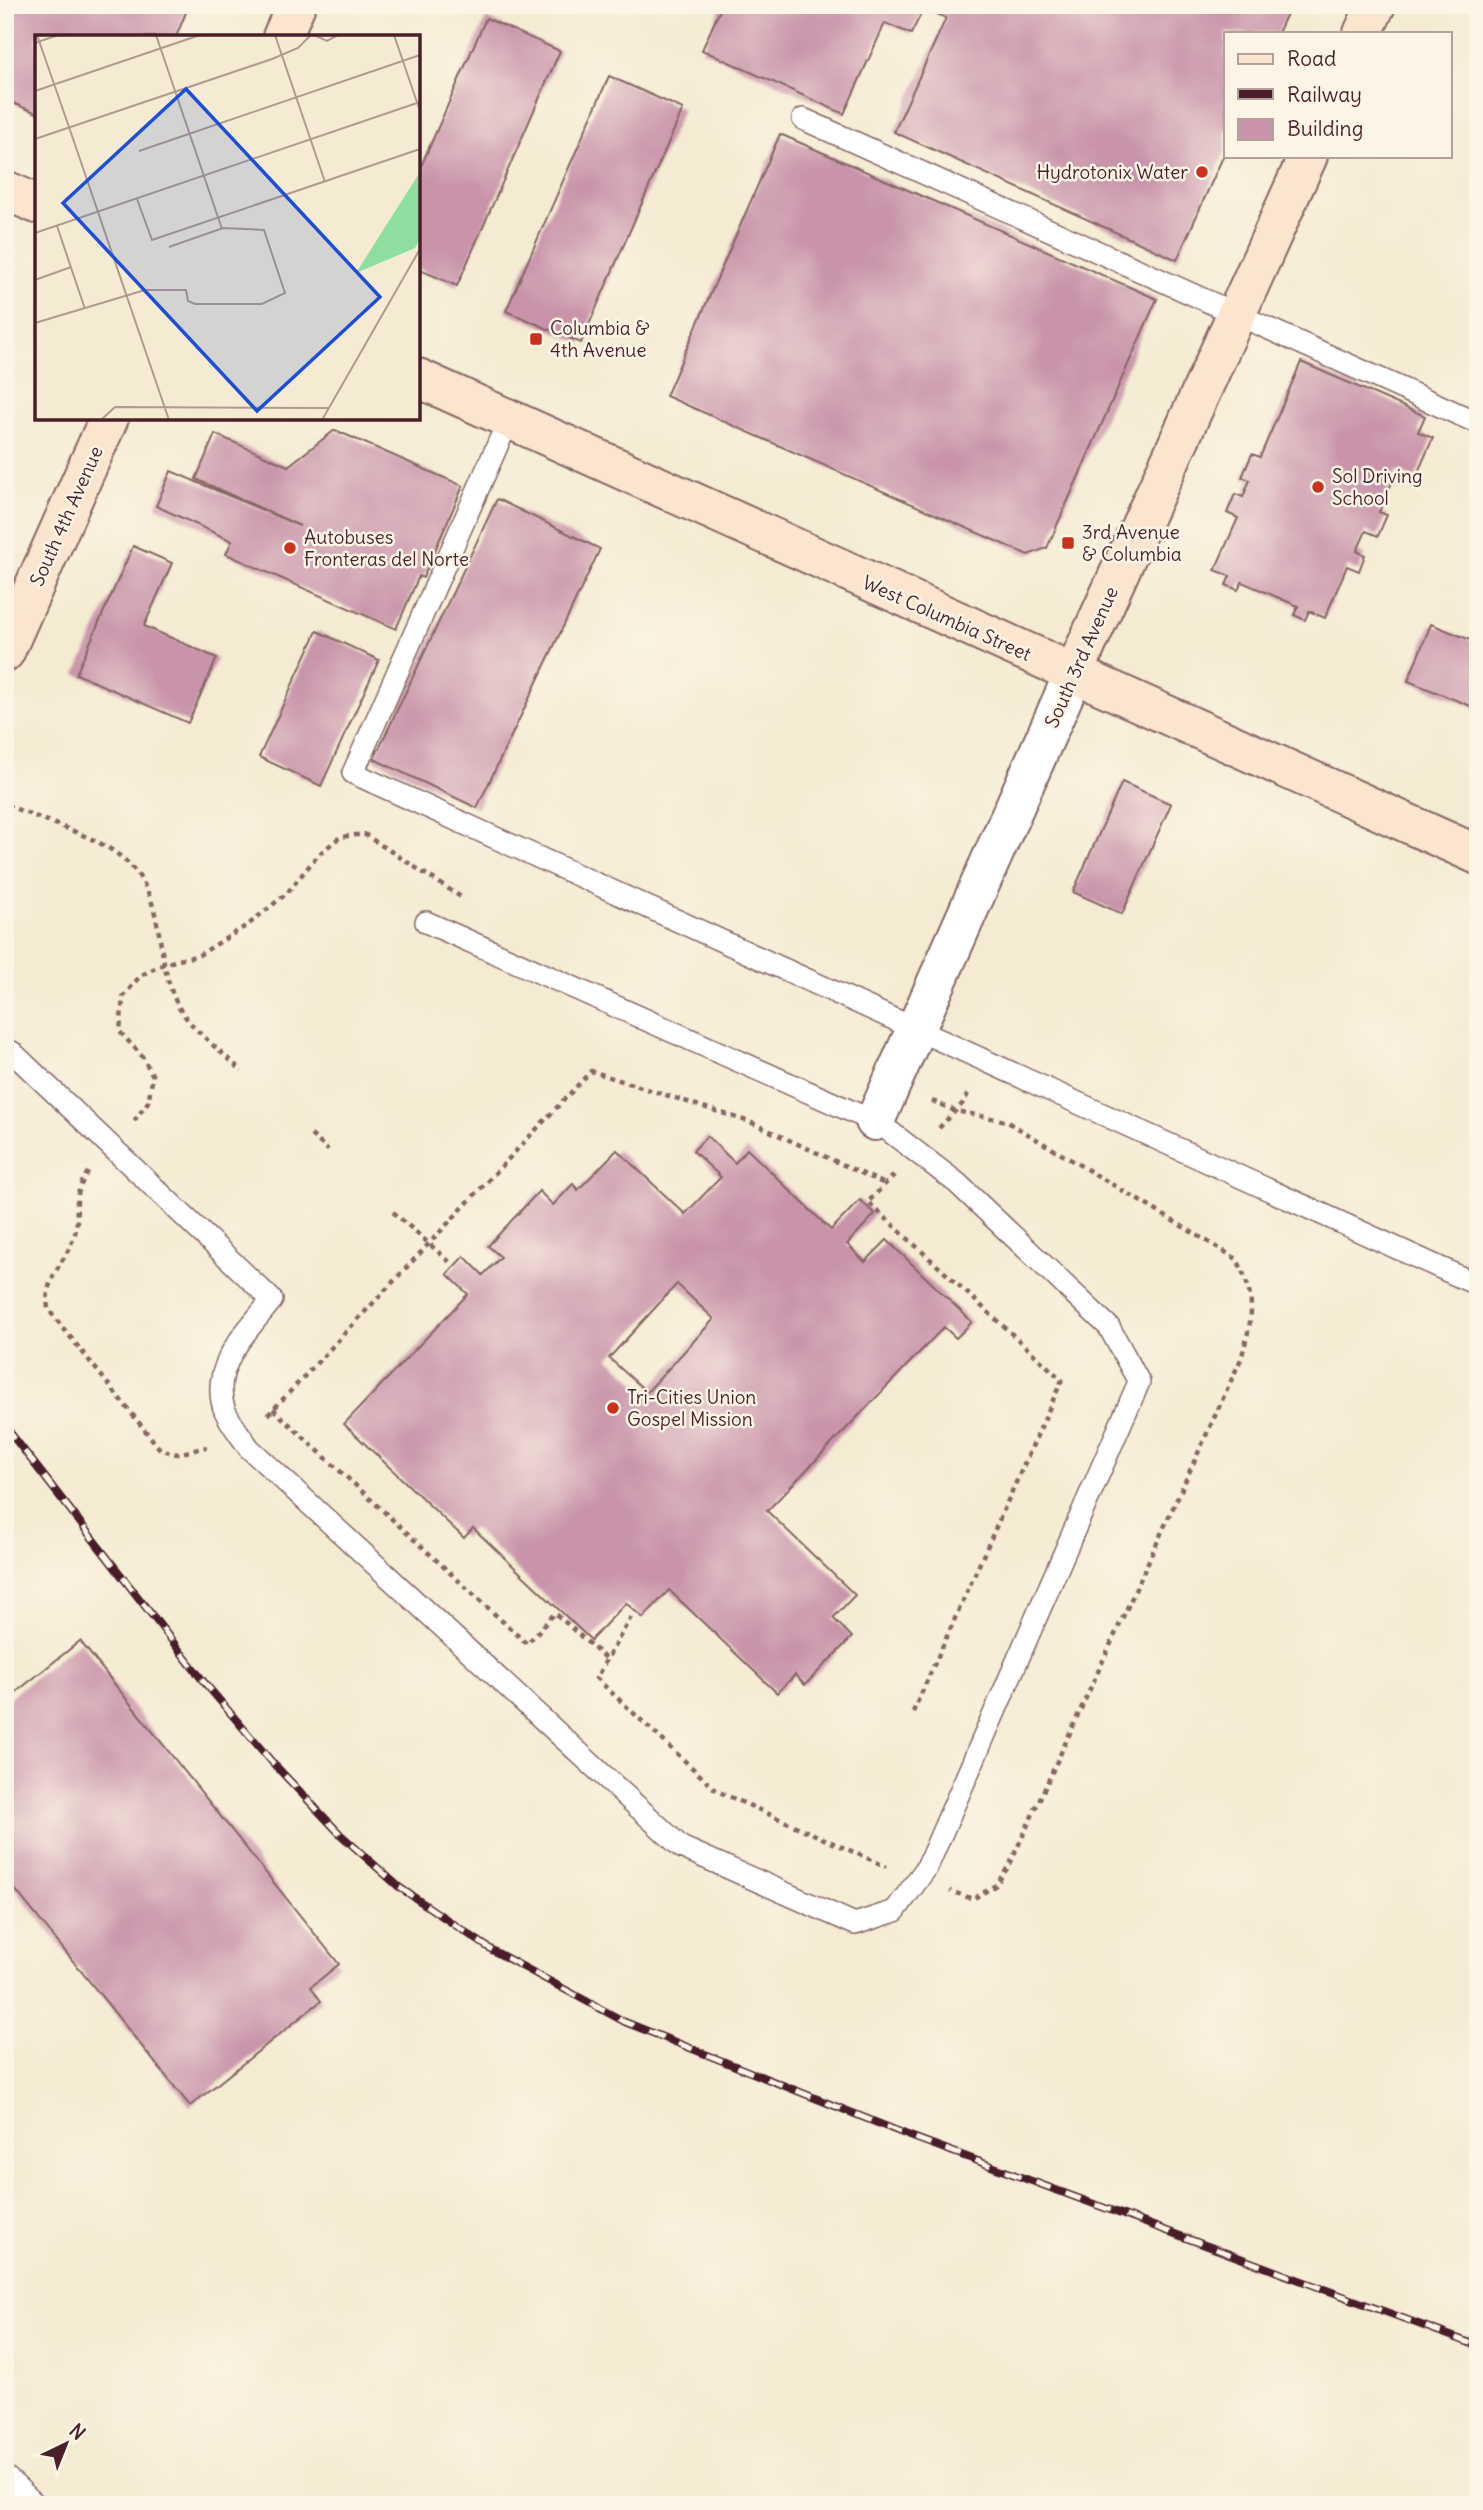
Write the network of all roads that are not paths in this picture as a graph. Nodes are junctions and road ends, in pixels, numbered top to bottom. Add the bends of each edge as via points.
1 (296, 5) edge
2 (1376, 5) edge
3 (1363, 32) edge
4 (283, 35) edge
5 (803, 119) dead end
6 (1307, 158) edge
7 (5, 190) edge
8 (35, 203) edge
9 (1236, 316) junction
10 (420, 379) edge
11 (509, 419) junction
12 (108, 420) edge
13 (1478, 423) edge
14 (5, 652) edge
15 (1073, 675) junction
16 (1478, 855) edge
17 (426, 922) dead end
18 (915, 1030) junction
19 (5, 1050) edge
20 (875, 1121) junction
21 (1478, 1285) edge
22 (5, 2476) edge
23 (36, 2505) edge

1 - 4 street
2 - 3 street
5 - 9 lane
6 - 9 street, South 3rd Avenue
7 - 8 street
9 - 13 lane
9 - 15 street, South 3rd Avenue
10 - 11 street, West Columbia Street
11 - 15 street, West Columbia Street
11 - 18 lane via 354,773
12 - 14 street, South 4th Avenue
15 - 16 street, West Columbia Street
15 - 18 street, South 3rd Avenue
17 - 20 lane
18 - 20 street, South 3rd Avenue
18 - 21 lane
19 - 20 lane via 272,1300 232,1351 219,1381 225,1410 249,1448 681,1847 855,1924 895,1911 927,1867 1139,1382 1109,1327 957,1183
22 - 23 lane

